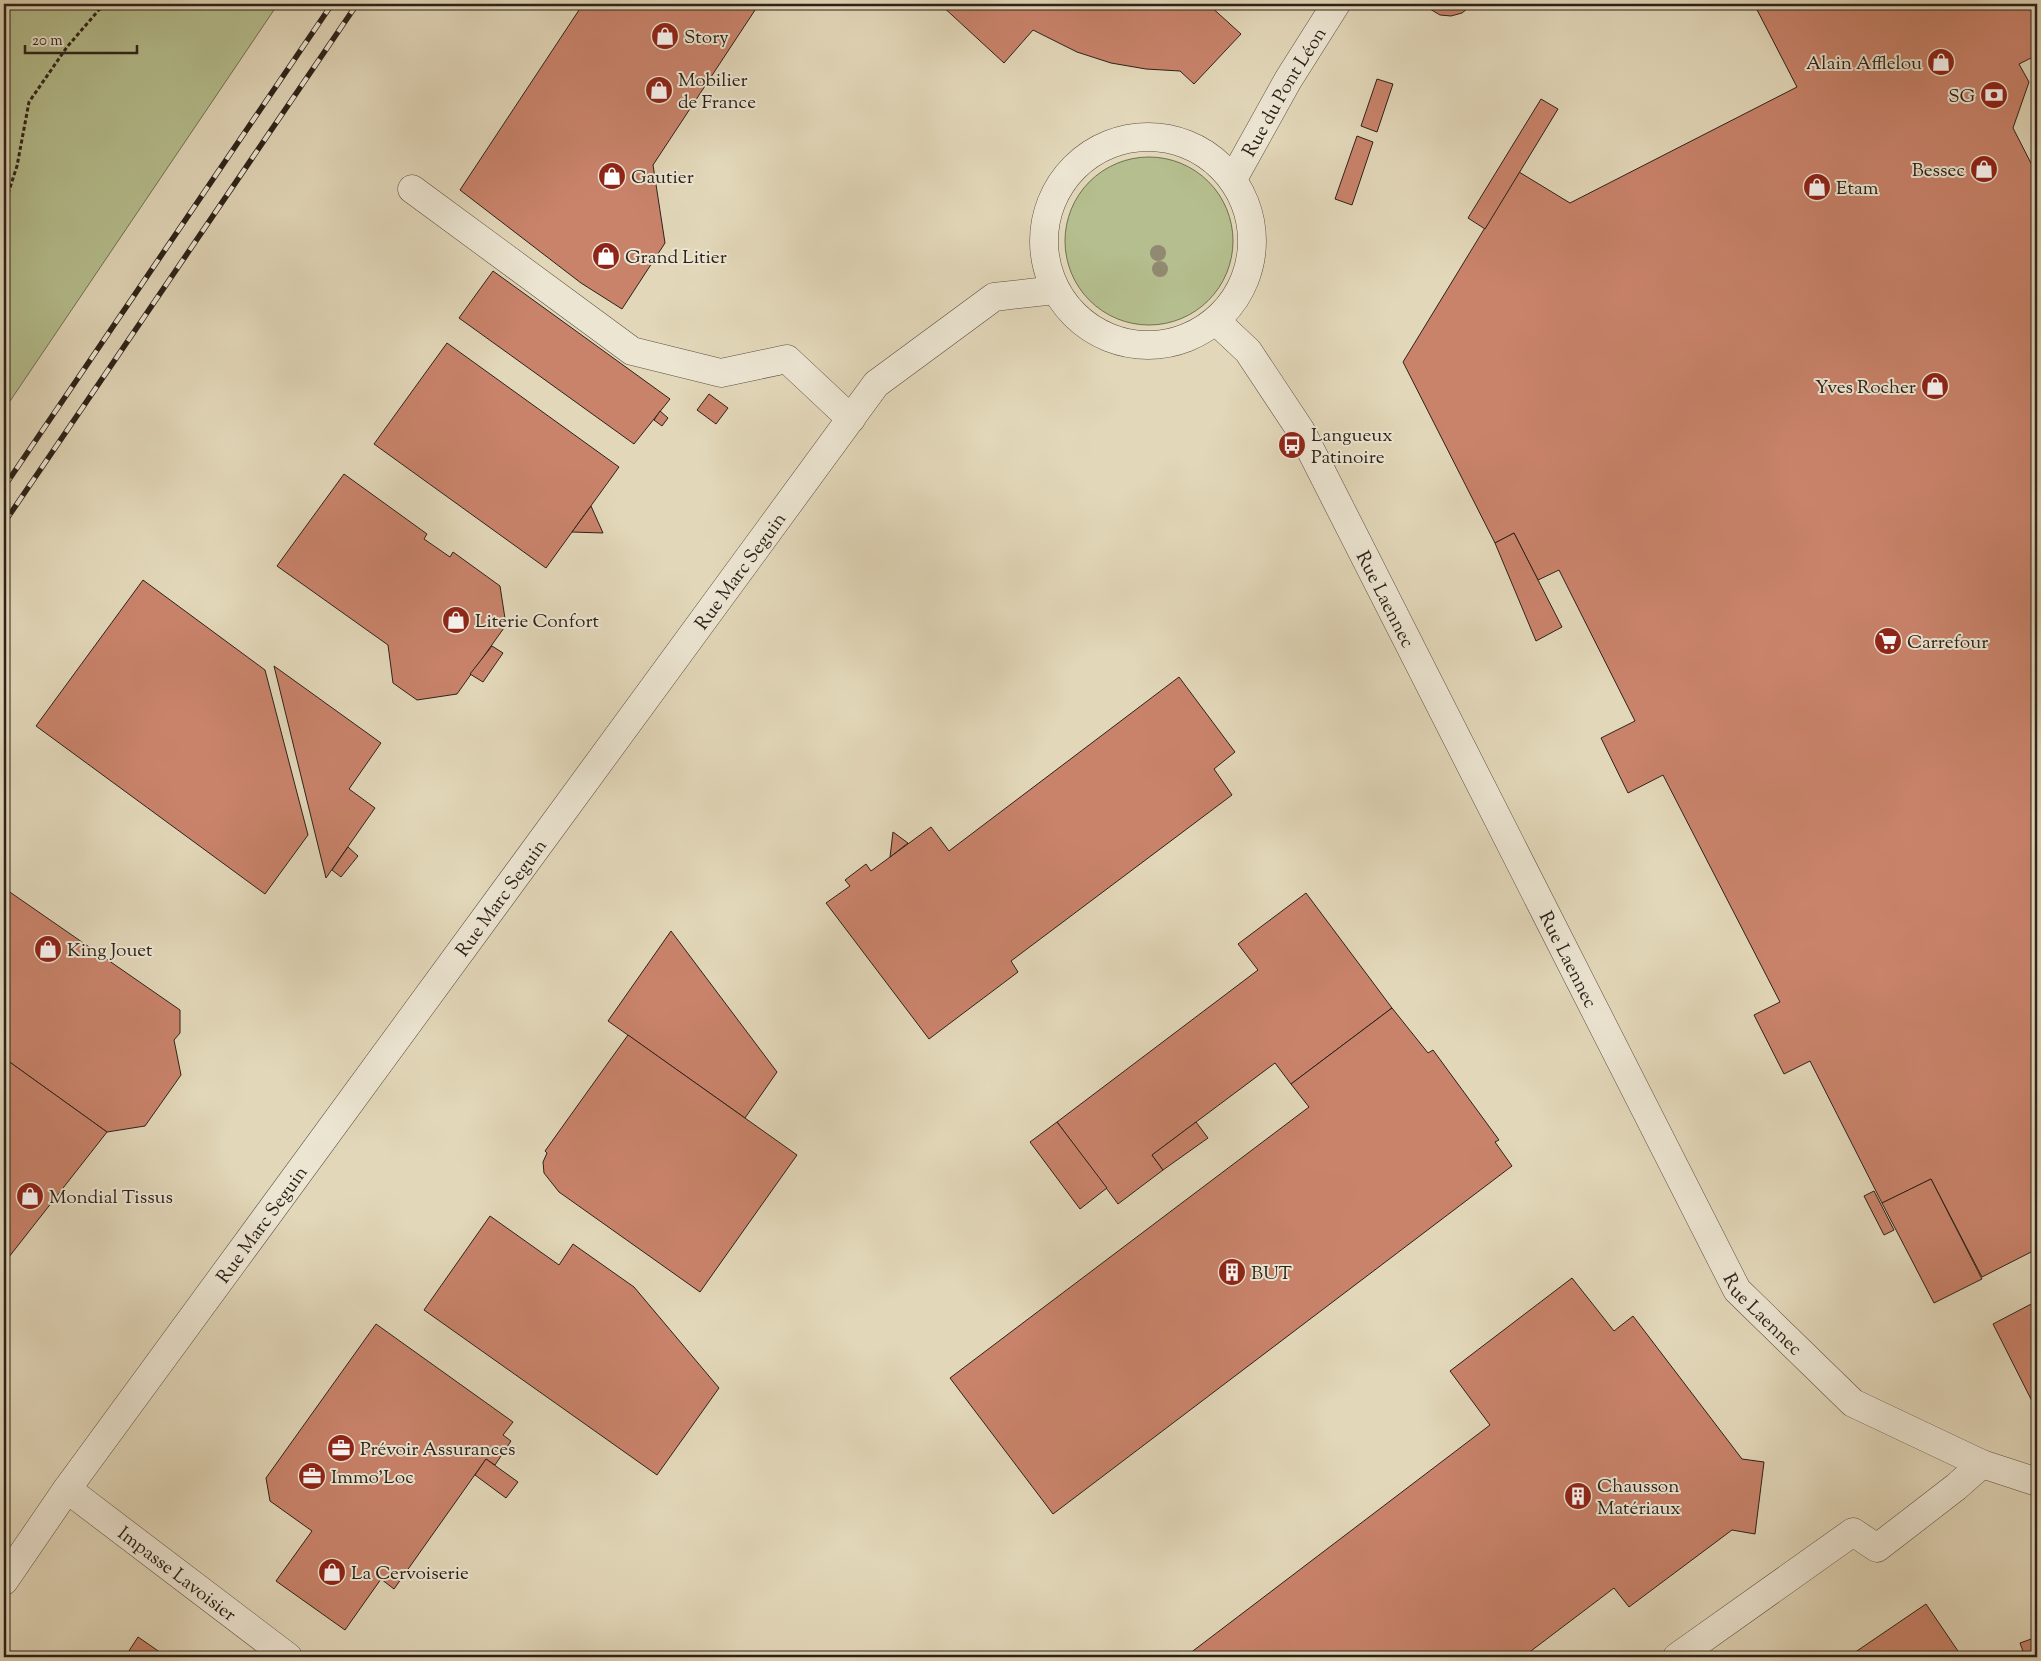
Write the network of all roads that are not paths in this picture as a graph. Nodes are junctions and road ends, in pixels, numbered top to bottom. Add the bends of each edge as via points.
1 (1336, 4) edge
2 (1232, 179) junction
3 (412, 189) dead end
4 (1055, 290) junction
5 (1216, 321) junction
6 (851, 419) junction
7 (1982, 1464) junction
8 (2037, 1482) edge
9 (67, 1489) junction
10 (4, 1581) edge
11 (288, 1657) edge
12 (1677, 1657) edge

1 - 2 street, Rue du Pont Léon
2 - 4 street via 1208,155 1177,140 1142,136 1108,144 1078,162 1057,190 1045,222 1044,257
2 - 5 street via 1247,207 1253,238 1249,269 1236,298
3 - 6 street via 632,351 721,373 787,359
4 - 5 street via 1074,315 1099,334 1128,344 1160,346 1190,338
4 - 6 street, Rue Marc Seguin via 994,297 876,384
5 - 7 street, Rue Laennec via 1248,351 1300,431 1737,1290 1853,1403
6 - 9 street, Rue Marc Seguin
7 - 8 street, Rue Laennec
7 - 12 street via 1877,1548 1853,1532
9 - 10 street, Rue Marc Seguin
9 - 11 street, Impasse Lavoisier

